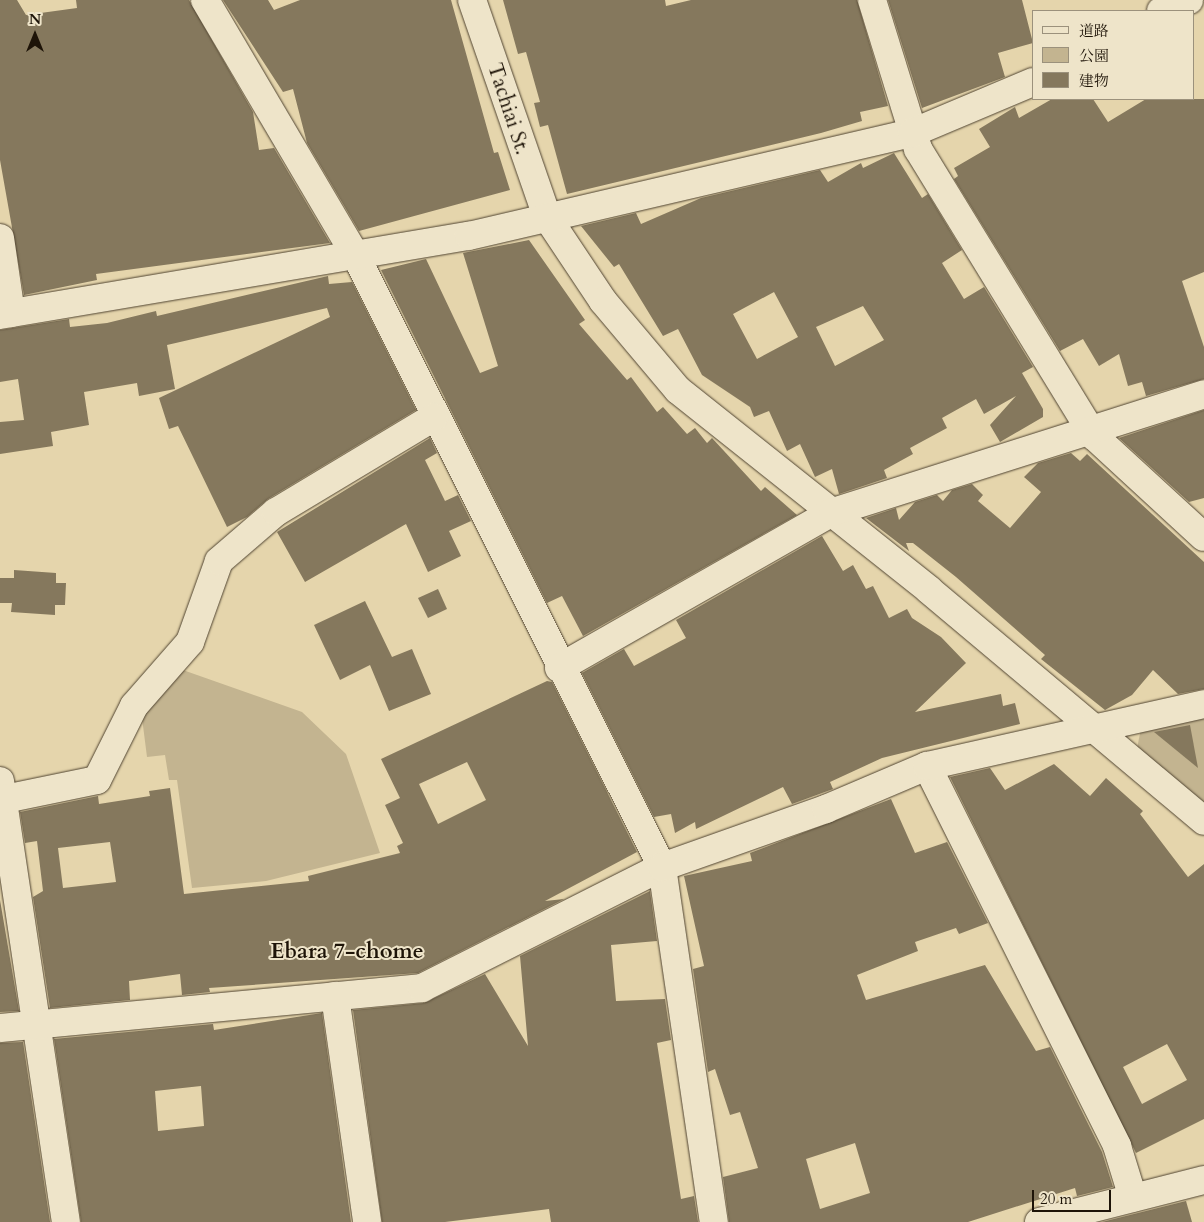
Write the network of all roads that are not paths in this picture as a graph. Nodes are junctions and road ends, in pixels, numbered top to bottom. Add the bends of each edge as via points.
1 (205, 0) edge
2 (472, 0) edge
3 (872, 0) edge
4 (1189, 0) edge
5 (1198, 0) edge
6 (1164, 10) edge
7 (1204, 11) edge
8 (1032, 82) edge
9 (912, 133) junction
10 (547, 217) junction
11 (0, 238) edge
12 (356, 256) junction
13 (5, 314) edge
14 (1204, 394) edge
15 (434, 418) junction
16 (1089, 427) junction
17 (833, 512) junction
18 (1204, 537) edge
19 (559, 668) junction
20 (1204, 704) edge
21 (1095, 727) junction
22 (927, 766) junction
23 (1, 793) edge
24 (1204, 821) edge
25 (662, 867) junction
26 (335, 996) junction
27 (39, 1024) junction
28 (0, 1028) edge
29 (1204, 1180) edge
30 (1133, 1198) junction
31 (66, 1222) edge
32 (367, 1222) edge
33 (714, 1222) edge
34 (1039, 1222) edge

1 - 12 street
2 - 10 street, Tachiai St.
3 - 9 street
4 - 6 street
5 - 7 street
8 - 9 street
9 - 10 street
9 - 16 street
10 - 12 street
10 - 17 street, Tachiai St. via 603,301 678,390
11 - 13 street
12 - 13 street
12 - 15 street
14 - 16 street
15 - 19 street
15 - 23 street via 276,512 219,561 190,642 134,706 97,780
16 - 17 street
16 - 18 street
17 - 19 street
17 - 21 street, Tachiai St.
19 - 25 street
20 - 21 street
21 - 22 street
21 - 24 street, Tachiai St.
22 - 25 street via 826,810
22 - 30 street via 1117,1146
23 - 27 street
25 - 26 street via 422,988
25 - 33 street
26 - 27 street
26 - 32 street
27 - 28 street
27 - 31 street
29 - 30 street
30 - 34 street

